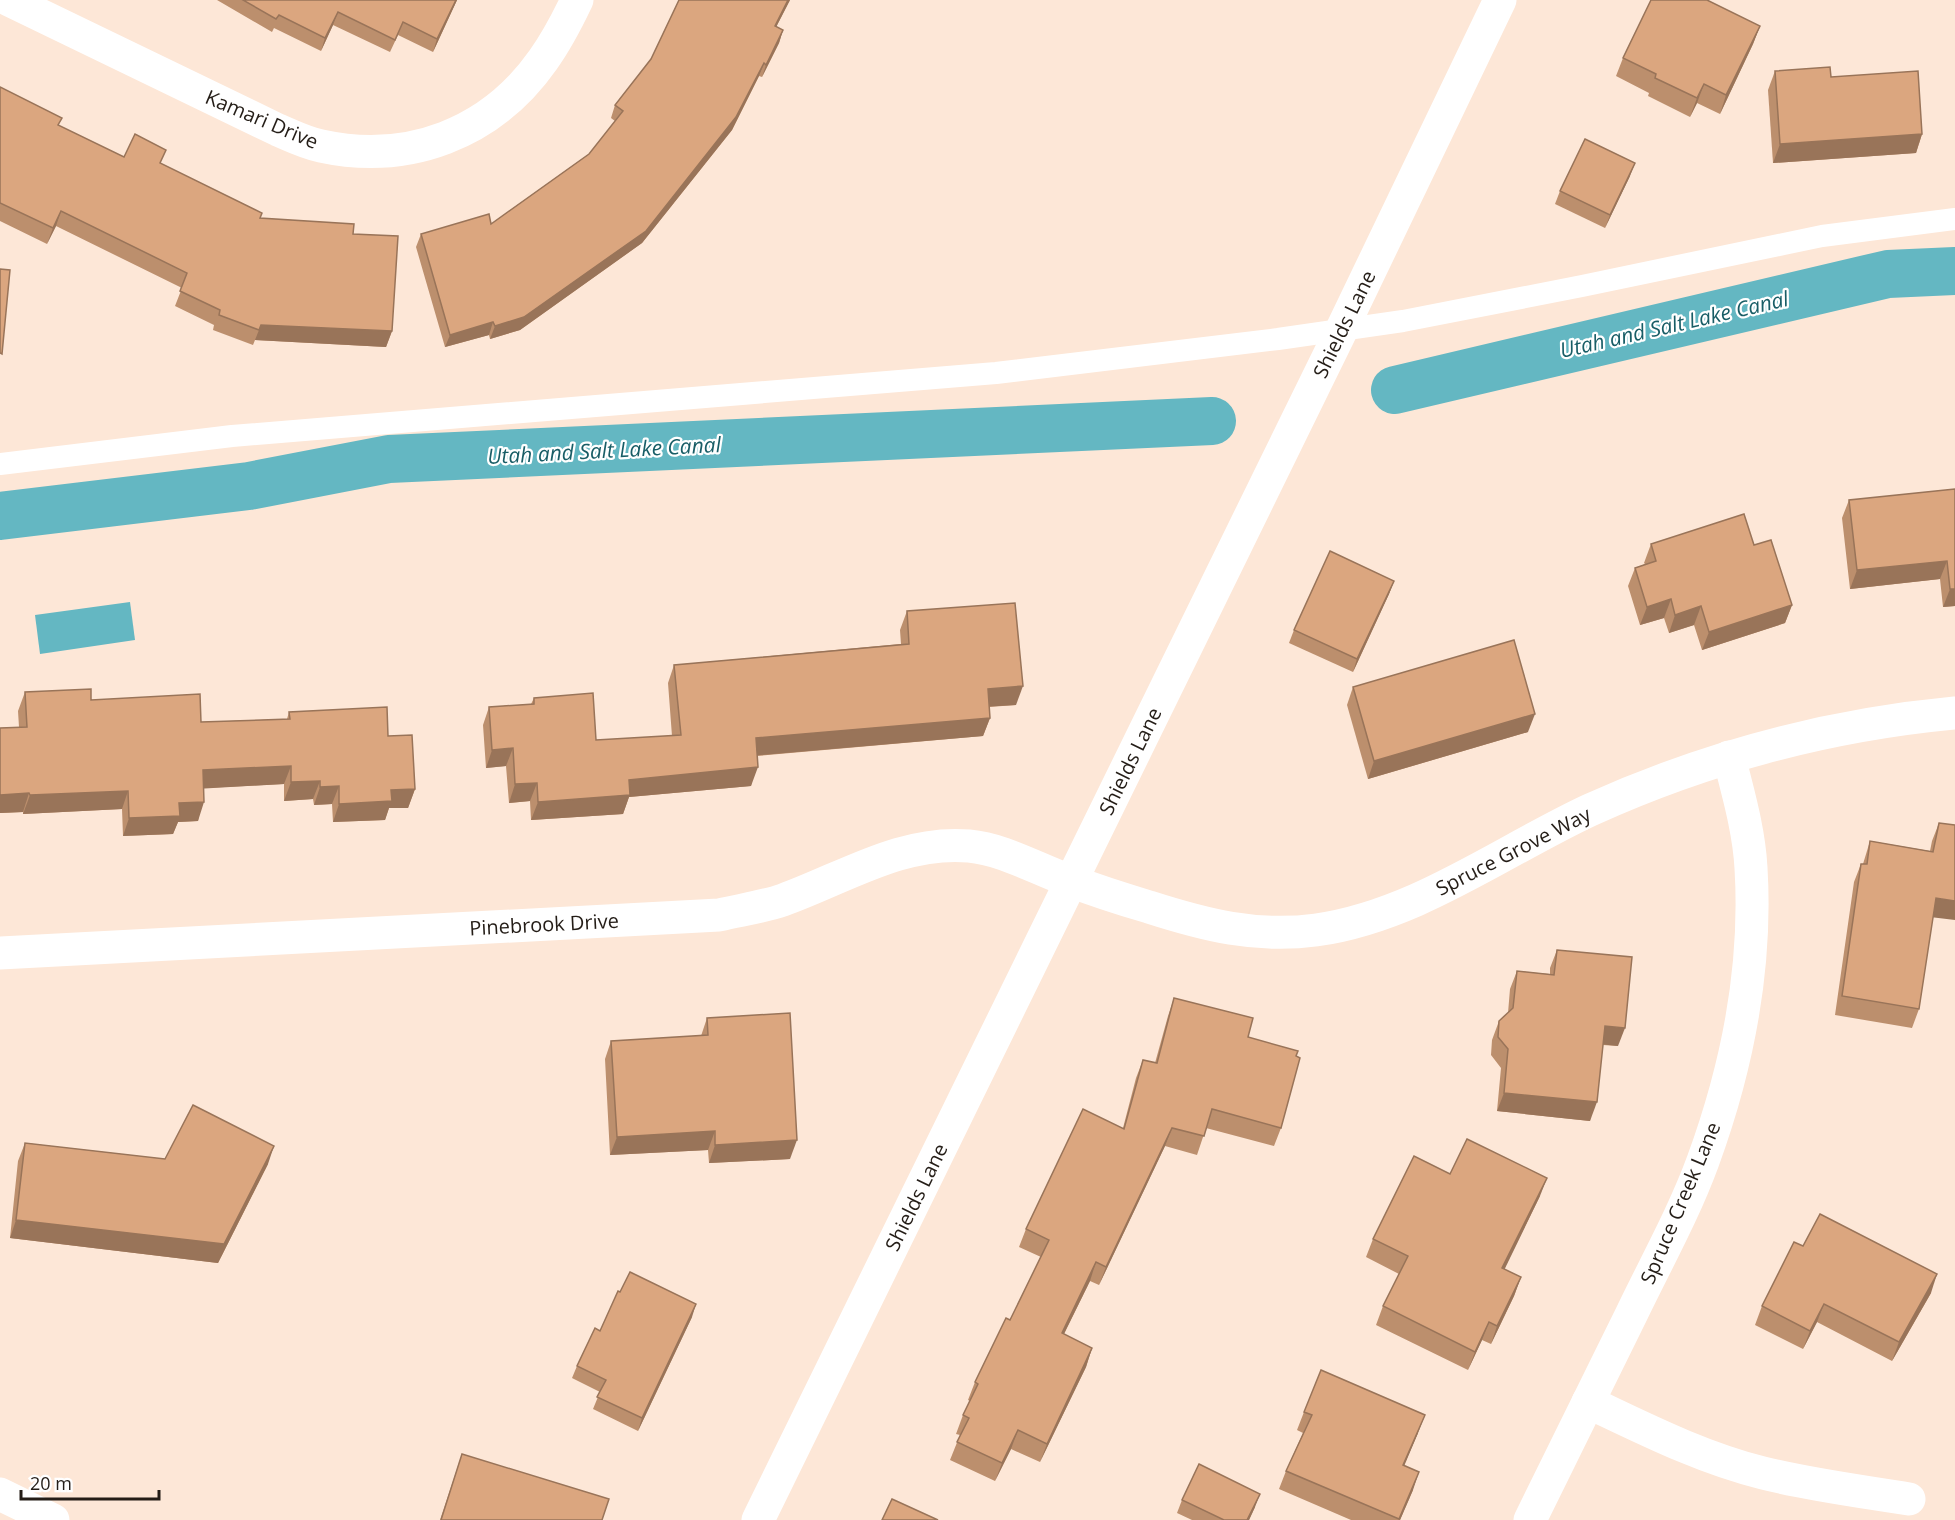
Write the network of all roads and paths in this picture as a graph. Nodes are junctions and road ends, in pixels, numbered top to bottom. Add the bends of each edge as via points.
1 (9, 0) edge
2 (577, 0) edge
3 (1500, 0) edge
4 (1955, 219) edge
5 (1341, 331) junction
6 (0, 464) edge
7 (1955, 713) edge
8 (1729, 757) junction
9 (1070, 881) junction
10 (0, 953) edge
11 (1588, 1402) junction
12 (0, 1494) edge
13 (1908, 1499) dead end
14 (53, 1520) edge
15 (758, 1520) edge
16 (1530, 1520) edge

1 - 2 street, Kamari Drive via 278,130 320,146 364,152 410,149 454,136 487,117 543,61
3 - 5 street, Shields Lane
4 - 5 lane via 1822,236
5 - 6 lane via 996,374 232,436
5 - 9 street, Shields Lane
7 - 8 street, Spruce Grove Way via 1845,727
8 - 9 street, Spruce Grove Way via 1589,811 1431,894 1352,923 1316,930 1280,933 1209,925
8 - 11 street, Spruce Creek Lane via 1751,867 1747,987 1736,1047 1722,1105 1702,1162
9 - 10 street, Pinebrook Drive via 971,846 928,847 891,855 780,901 719,915
9 - 15 street, Shields Lane
11 - 13 street via 1731,1464
11 - 16 street, Spruce Creek Lane
12 - 14 street

